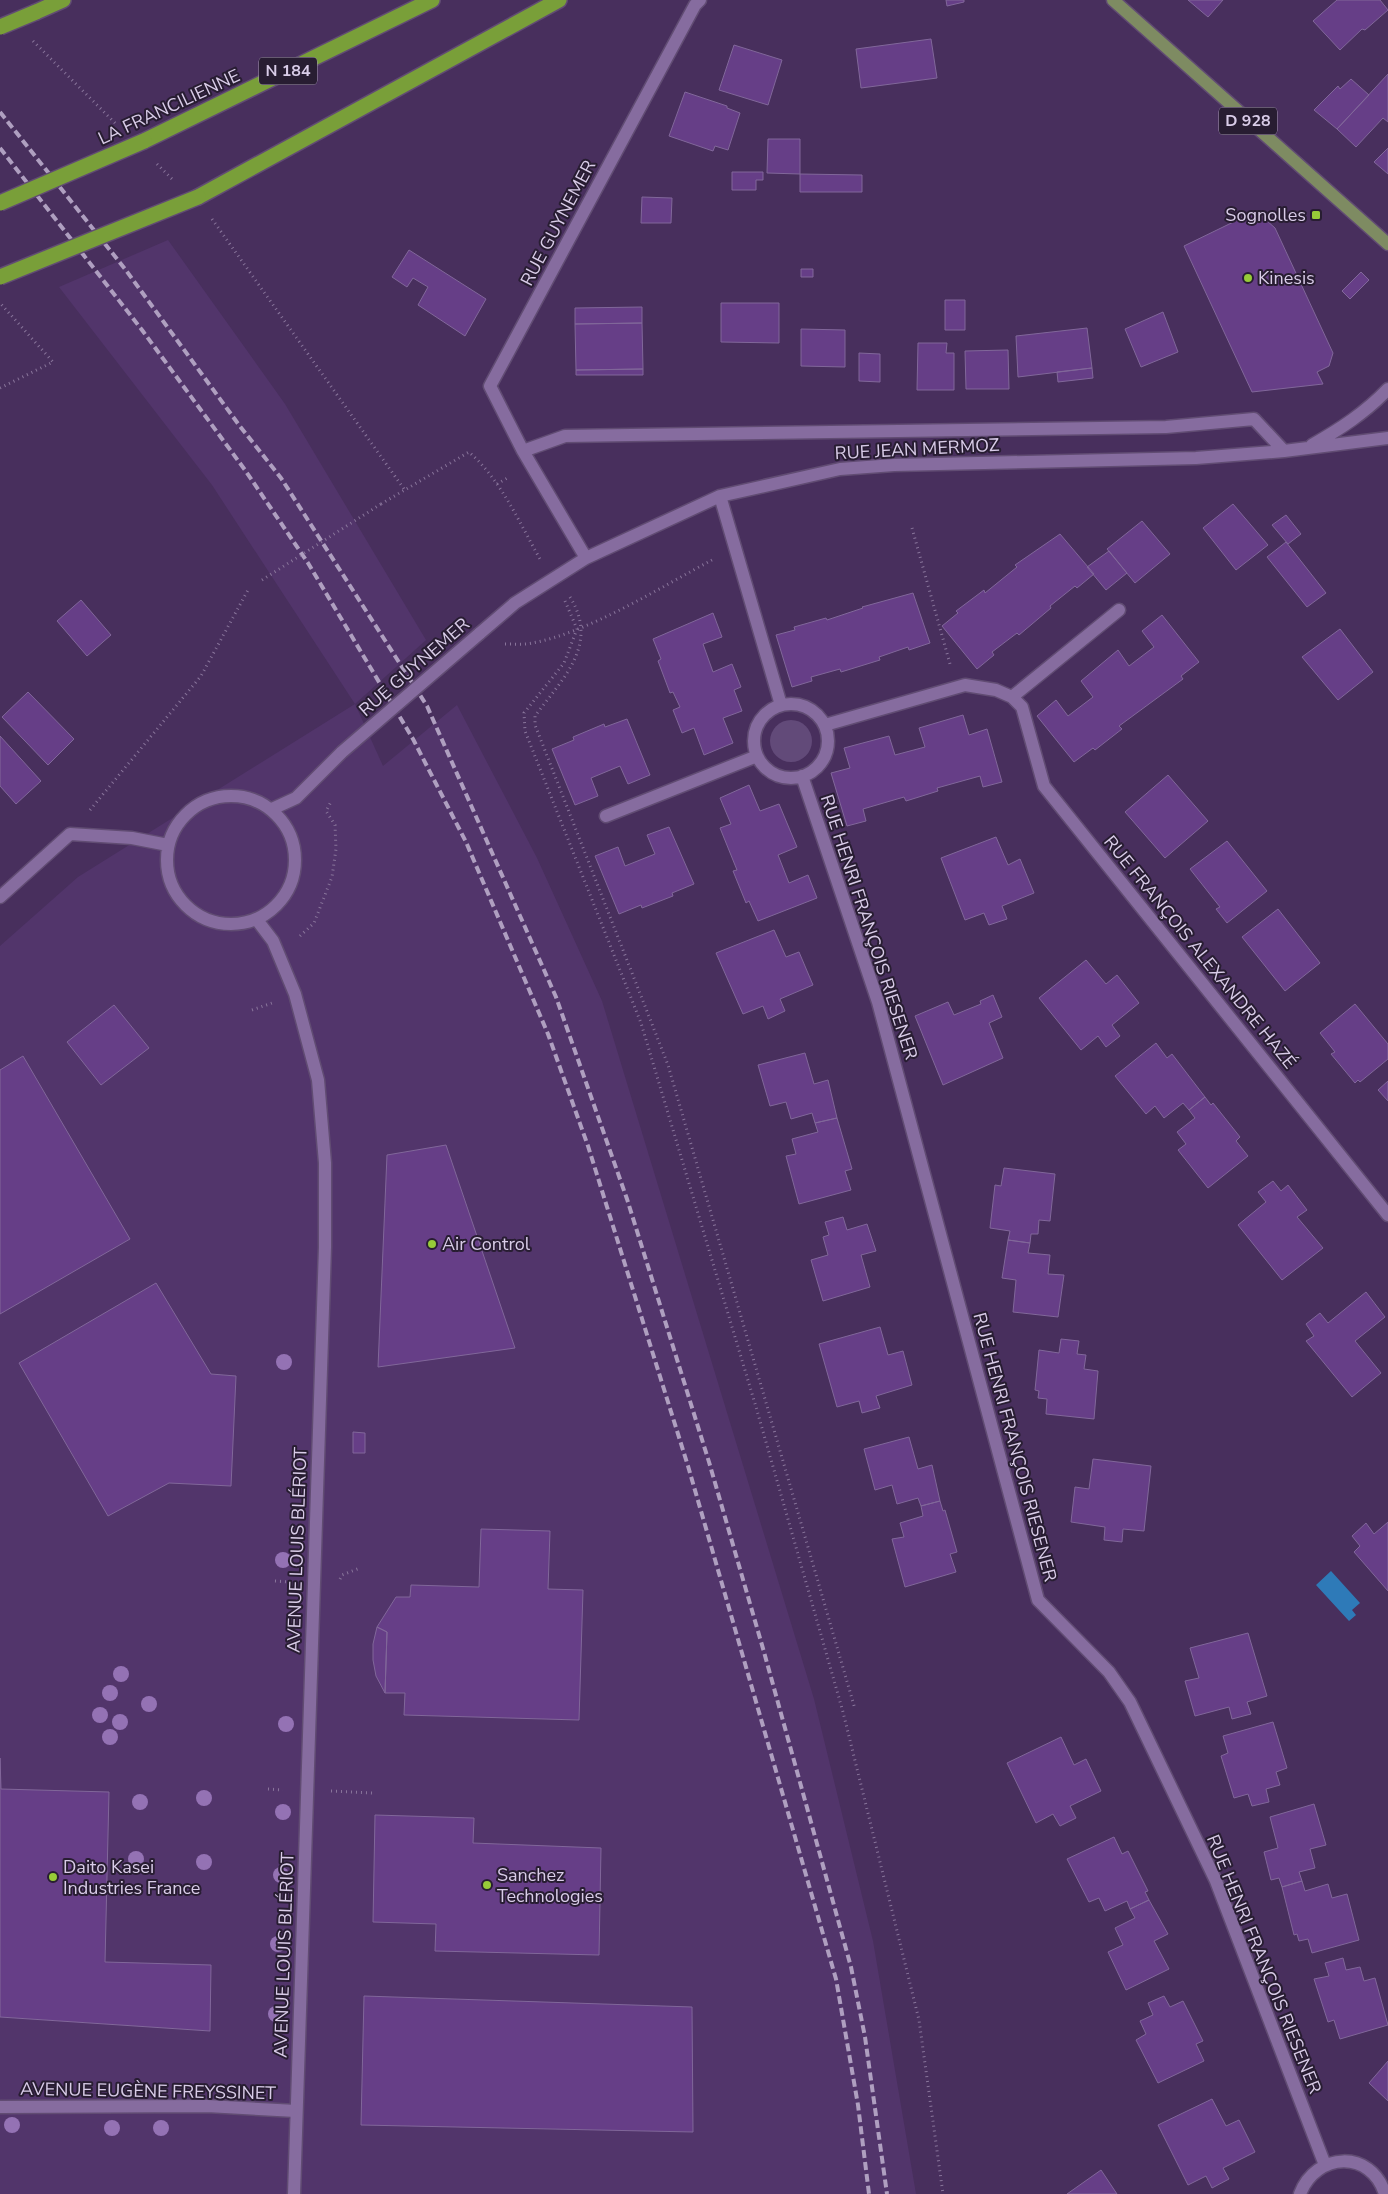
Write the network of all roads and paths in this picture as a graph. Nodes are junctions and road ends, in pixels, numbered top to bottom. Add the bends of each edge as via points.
1 (63, 0) edge
2 (432, 0) edge
3 (559, 0) edge
4 (700, 0) edge
5 (1113, 0) edge
6 (0, 27) edge
7 (28, 36) dead end
8 (118, 125) dead end
9 (152, 160) dead end
10 (173, 180) dead end
11 (0, 203) edge
12 (208, 214) dead end
13 (1386, 246) edge
14 (0, 277) edge
15 (0, 302) edge
16 (0, 388) edge
17 (1388, 390) edge
18 (1388, 438) edge
19 (1308, 447) junction
20 (523, 451) junction
21 (1284, 451) junction
22 (404, 490) junction
23 (720, 496) junction
24 (912, 528) dead end
25 (718, 557) dead end
26 (586, 558) junction
27 (554, 577) junction
28 (262, 580) dead end
29 (248, 590) dead end
30 (1119, 610) dead end
31 (582, 626) junction
32 (577, 628) junction
33 (504, 644) dead end
34 (956, 688) junction
35 (1012, 697) junction
36 (781, 704) junction
37 (825, 725) junction
38 (757, 756) junction
39 (802, 776) junction
40 (333, 797) dead end
41 (272, 809) junction
42 (606, 816) dead end
43 (70, 834) junction
44 (168, 845) junction
45 (0, 897) edge
46 (257, 920) junction
47 (303, 943) dead end
48 (295, 994) junction
49 (252, 1010) dead end
50 (1388, 1215) edge
51 (855, 1709) dead end
52 (0, 2107) edge
53 (296, 2111) junction
54 (1325, 2165) junction
55 (294, 2194) edge
56 (943, 2194) edge
57 (1300, 2194) edge
58 (1385, 2194) edge

1 - 6 highway, bridge
2 - 11 highway, LA FRANCILIENNE / N 184, bridge via 144,141
3 - 14 highway, bridge via 198,197
4 - 20 street, RUE GUYNEMER via 490,386
5 - 13 main road, D 928
7 - 8 path
9 - 10 path
12 - 22 path
15 - 16 path via 53,362
17 - 19 street, RUE JEAN MERMOZ via 1348,424
18 - 19 street, RUE JEAN MERMOZ
19 - 21 street, RUE JEAN MERMOZ
20 - 21 street, RUE JEAN MERMOZ via 565,436 1166,427 1254,419
20 - 26 street, RUE GUYNEMER
21 - 23 street, RUE JEAN MERMOZ via 1196,458 849,468
22 - 27 path via 469,452 497,484
22 - 28 path, bridge
23 - 26 street, RUE JEAN MERMOZ
23 - 36 street
24 - 34 path
25 - 31 path
26 - 27 street, RUE GUYNEMER
27 - 31 path via 573,601
27 - 32 path
27 - 41 street, RUE GUYNEMER, bridge via 515,603 342,752 296,798
29 - 43 path via 201,676
30 - 35 street
31 - 32 path
31 - 51 path via 576,659 535,716 535,725 668,1065
32 - 33 path via 532,643
32 - 56 path via 564,663 524,713 525,731 641,1023 843,1712 919,2020
34 - 35 street via 965,685 996,690
34 - 37 street
35 - 50 street, RUE FRANÇOIS ALEXANDRE HAZÉ via 1022,708 1044,786
36 - 37 street via 802,704 820,716
36 - 38 street via 760,719 755,730
37 - 39 street via 828,750 813,771
38 - 39 street via 771,772 780,776
38 - 42 street
39 - 54 street, RUE HENRI FRANÇOIS RIESENER via 878,1002 1038,1600 1109,1672 1130,1702 1216,1881
40 - 47 path via 326,811 335,825 332,877 314,923 299,934
41 - 44 street via 253,799 232,795 211,799 192,809 177,825
41 - 46 street via 286,826 295,847 296,869 289,890 275,908
43 - 44 street via 132,838
43 - 45 street
44 - 46 street via 167,865 172,885 192,911 216,923 237,925
46 - 48 street, AVENUE LOUIS BLÉRIOT via 273,941
48 - 49 path
48 - 53 street, AVENUE LOUIS BLÉRIOT via 318,1080 325,1163
52 - 53 street, AVENUE EUGÈNE FREYSSINET via 207,2106
53 - 55 street, AVENUE LOUIS BLÉRIOT
54 - 57 street via 1313,2172
54 - 58 street via 1339,2161 1354,2162 1367,2168 1378,2179

